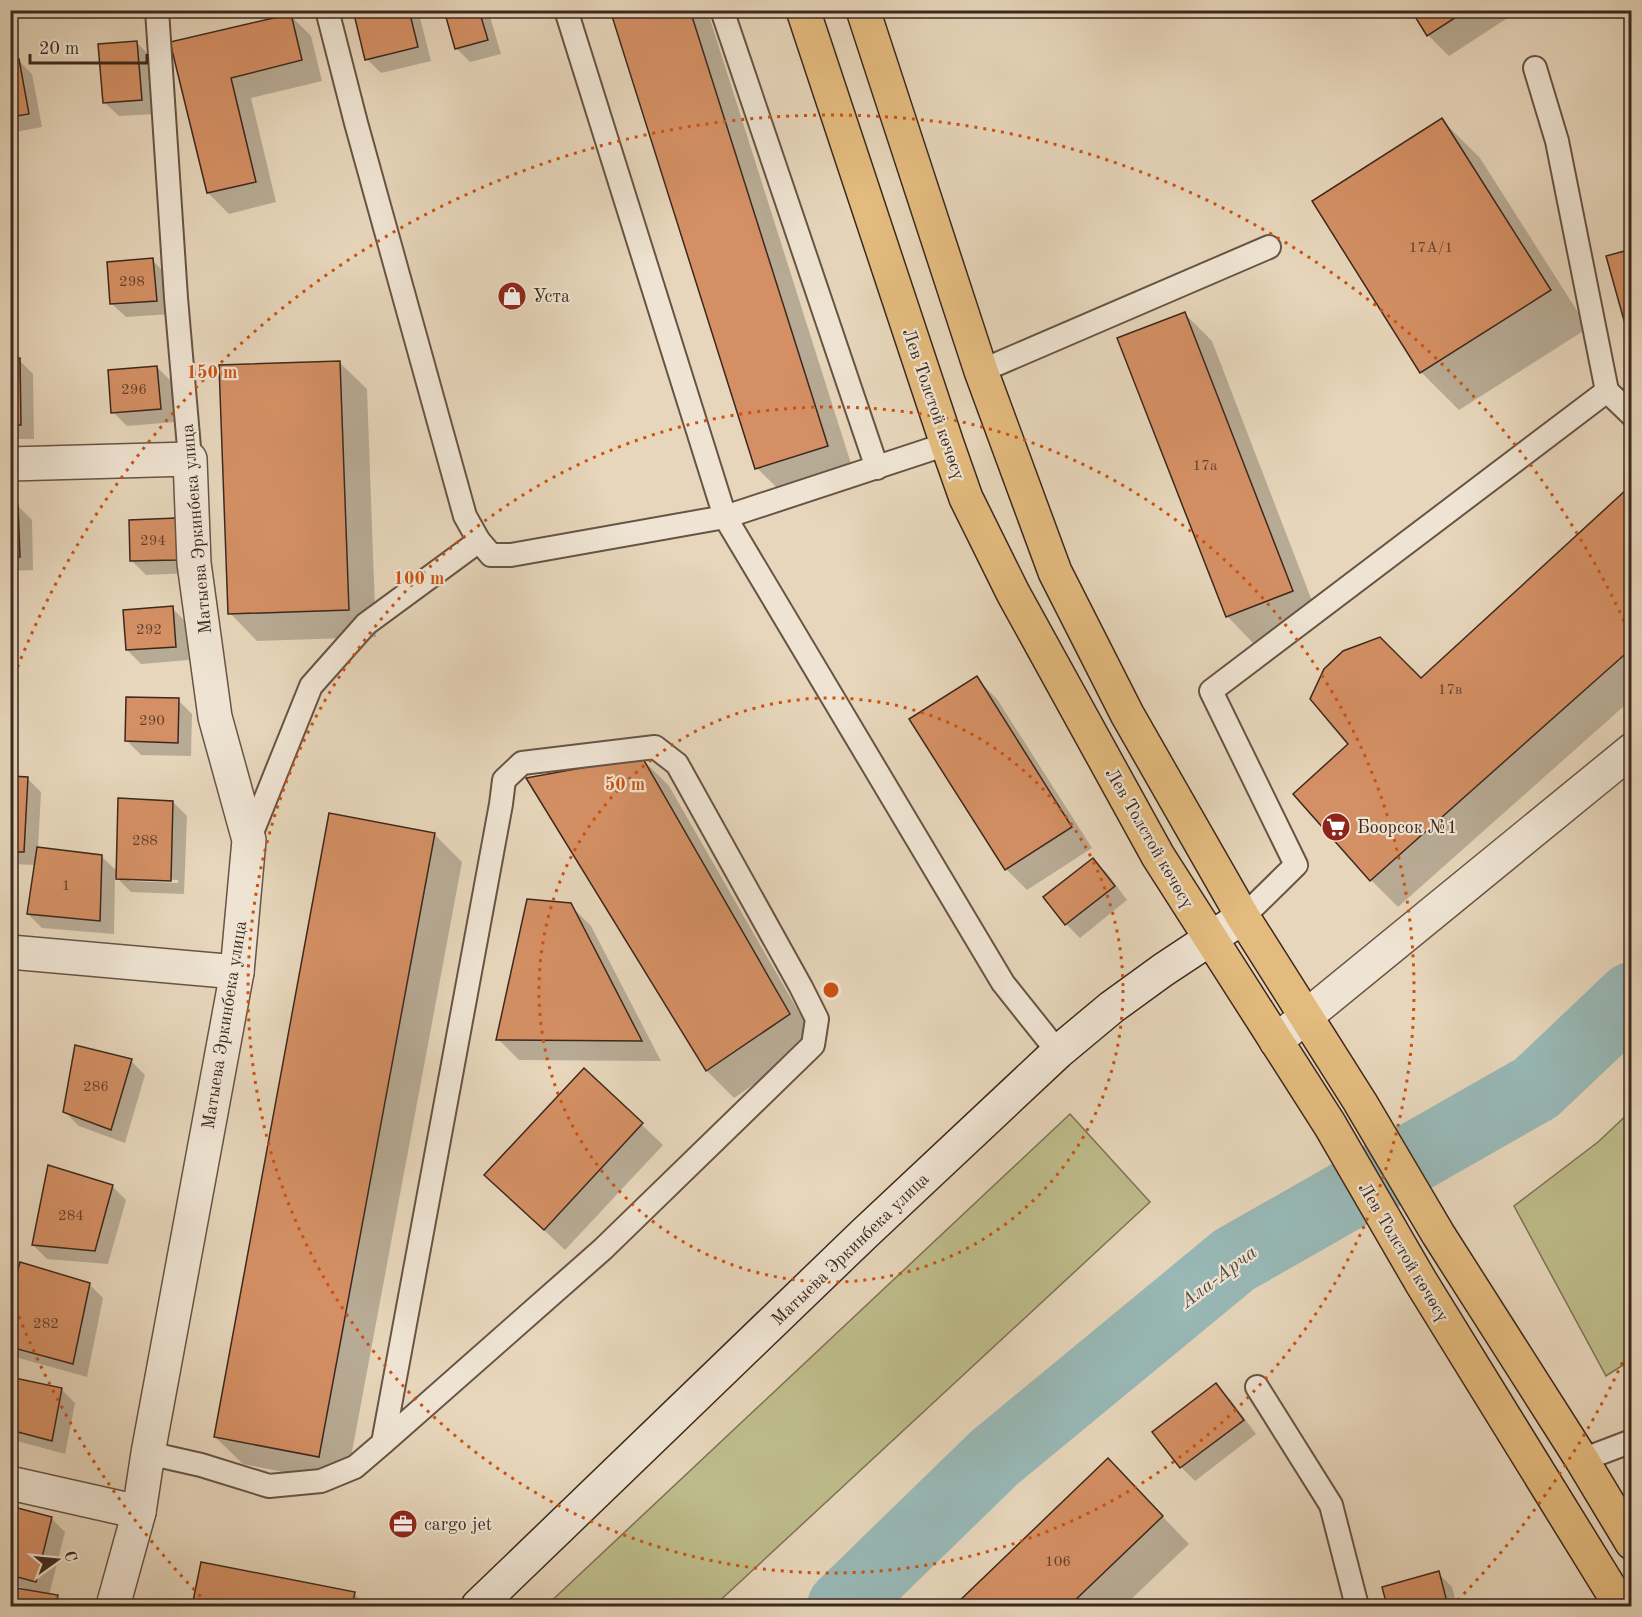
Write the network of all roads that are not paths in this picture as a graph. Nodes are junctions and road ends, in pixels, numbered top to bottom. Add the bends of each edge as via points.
1 (157, 10) edge
2 (327, 10) edge
3 (566, 10) edge
4 (722, 10) edge
5 (803, 10) edge
6 (863, 10) edge
7 (1535, 69) dead end
8 (1269, 247) dead end
9 (981, 371) junction
10 (1607, 391) junction
11 (1632, 415) edge
12 (947, 444) junction
13 (190, 459) junction
14 (10, 464) edge
15 (877, 468) junction
16 (725, 517) junction
17 (479, 542) junction
18 (1632, 750) edge
19 (249, 840) junction
20 (1243, 917) junction
21 (1211, 939) junction
22 (10, 952) edge
23 (237, 972) junction
24 (1306, 1018) junction
25 (1276, 1041) junction
26 (1058, 1052) junction
27 (1257, 1387) dead end
28 (1632, 1441) edge
29 (383, 1443) junction
30 (148, 1453) junction
31 (1582, 1460) junction
32 (10, 1483) edge
33 (139, 1512) junction
34 (1632, 1543) edge
35 (113, 1606) edge
36 (478, 1606) edge
37 (1357, 1606) edge
38 (1621, 1606) edge

1 - 13 lane, Матыева Эркинбека улица
2 - 17 lane via 465,516
3 - 16 lane
4 - 15 lane
5 - 12 main road, Лев Толстой көчөсү
6 - 9 main road
7 - 10 lane via 1557,141
8 - 9 lane
9 - 20 main road via 1055,572 1127,714
10 - 11 lane
10 - 20 lane via 1211,691 1296,865
12 - 15 lane
12 - 21 main road, Лев Толстой көчөсү via 966,498 1024,613 1158,856
13 - 14 street
13 - 19 street, Матыева Эркинбека улица via 194,563 215,717
15 - 16 lane
16 - 17 lane via 511,555 491,555
16 - 26 lane via 1003,984
17 - 19 lane via 366,624 311,686
18 - 24 street
19 - 23 street, Матыева Эркинбека улица
20 - 21 street, Матыева Эркинбека улица
20 - 24 main road
21 - 25 main road, Лев Толстой көчөсү
21 - 26 street, Матыева Эркинбека улица via 1112,1007
22 - 23 street
23 - 30 street, Матыева Эркинбека улица
24 - 25 street
24 - 31 main road
25 - 38 main road, Лев Толстой көчөсү
26 - 36 street, Матыева Эркинбека улица
27 - 37 lane via 1331,1506
28 - 31 lane
29 - 29 lane via 603,1249 813,1045 817,1019 801,987 677,764 656,747 522,763 504,780
29 - 30 lane via 355,1467 321,1481 268,1486
30 - 33 street, Матыева Эркинбека улица
31 - 34 main road
32 - 33 street
33 - 35 street, Матыева Эркинбека улица

